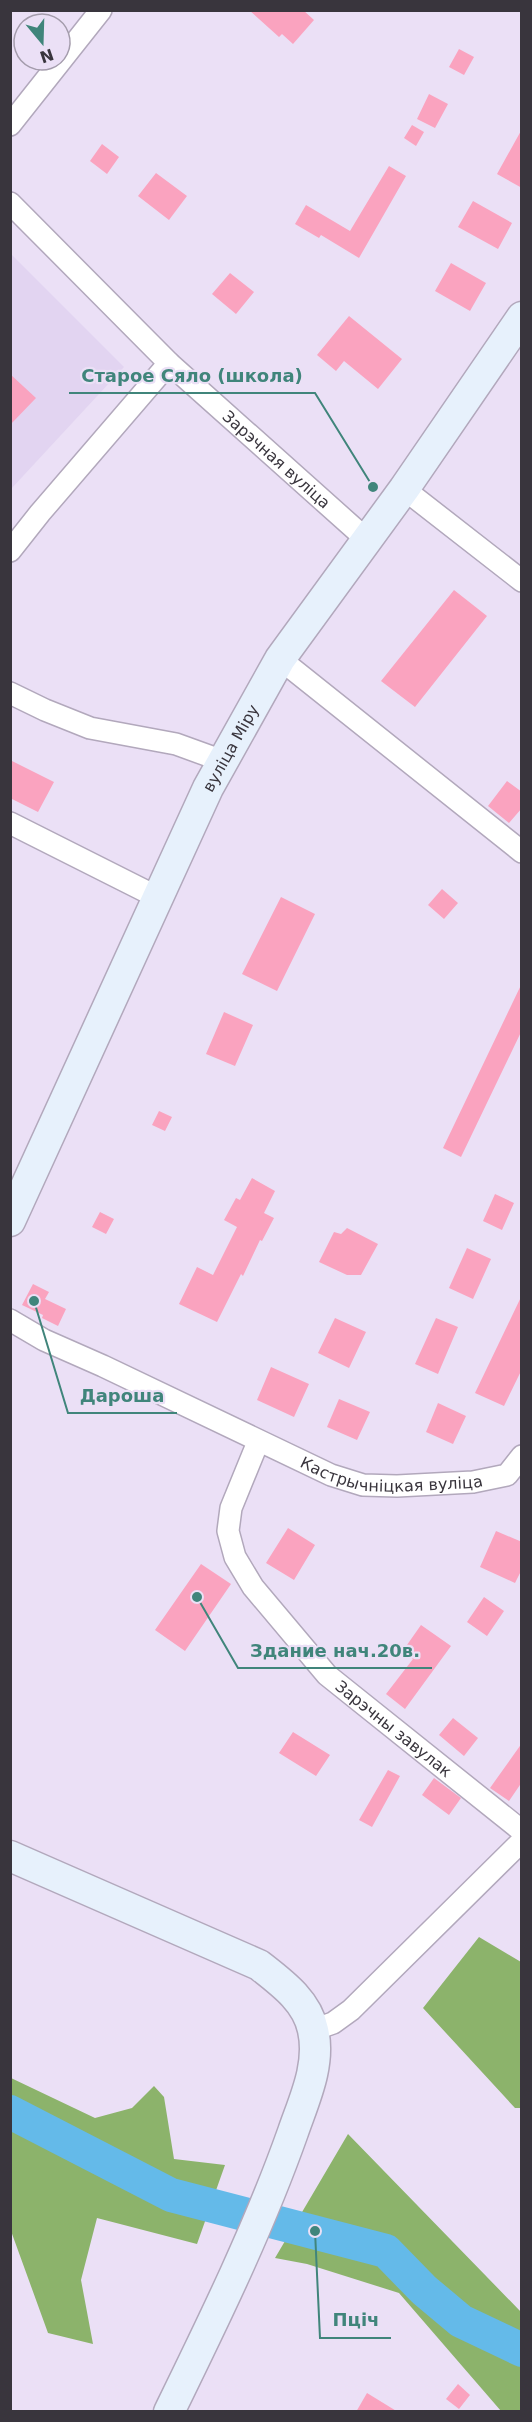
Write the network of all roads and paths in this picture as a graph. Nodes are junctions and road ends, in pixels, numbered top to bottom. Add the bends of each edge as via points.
1 (101, 10) edge
2 (10, 125) edge
3 (10, 203) edge
4 (522, 317) edge
5 (169, 363) junction
6 (404, 489) junction
7 (366, 539) junction
8 (10, 551) edge
9 (522, 581) edge
10 (280, 659) junction
11 (10, 693) edge
12 (223, 761) junction
13 (10, 824) edge
14 (522, 852) edge
15 (159, 898) junction
16 (10, 1221) edge
17 (10, 1320) edge
18 (258, 1442) junction
19 (522, 1456) edge
20 (522, 1831) edge
21 (522, 1841) edge
22 (10, 1856) edge
23 (313, 2030) junction
24 (169, 2412) edge

1 - 2 street
3 - 5 street, Зарэчная вуліца
4 - 6 street, вуліца Міру
5 - 7 street, Зарэчная вуліца
5 - 8 street
6 - 7 street, вуліца Міру
6 - 9 street
7 - 10 street, вуліца Міру
10 - 12 street, вуліца Міру
10 - 14 street
11 - 12 street via 90,728 176,744
12 - 15 street, вуліца Міру
13 - 15 street
15 - 16 street, вуліца Міру
17 - 18 street
18 - 19 street, Кастрычніцкая вуліца via 363,1485 473,1482 507,1475
18 - 20 street, Зарэчны завулак via 231,1508 228,1531 235,1557 253,1587 327,1675
21 - 23 street via 351,2010
22 - 23 street via 259,1965 286,1986 305,2009
23 - 24 street via 315,2055 311,2078 275,2181

